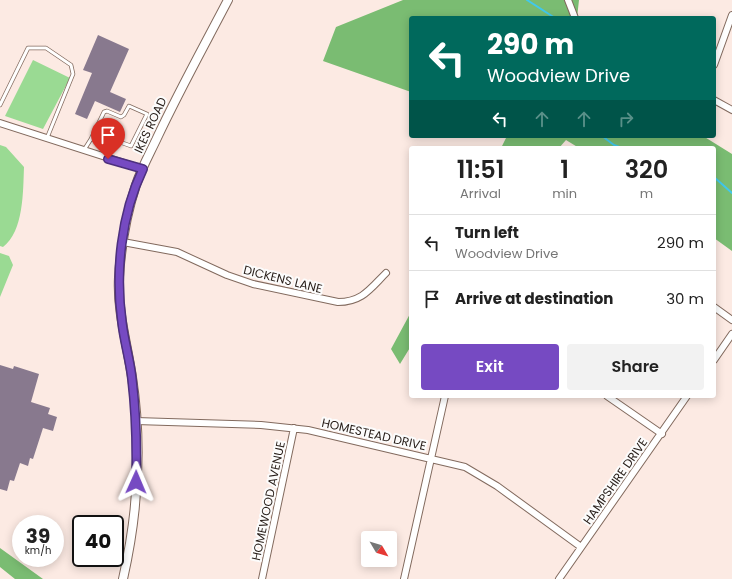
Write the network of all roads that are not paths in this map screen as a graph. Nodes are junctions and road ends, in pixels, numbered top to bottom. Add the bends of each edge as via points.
1 (228, 0) edge
2 (568, 0) edge
3 (732, 15) edge
4 (574, 16) edge
5 (716, 59) edge
6 (716, 101) edge
7 (0, 105) edge
8 (732, 110) edge
9 (0, 123) edge
10 (47, 139) junction
11 (91, 139) junction
12 (83, 151) junction
13 (143, 169) junction
14 (123, 242) junction
15 (386, 273) dead end
16 (716, 308) edge
17 (732, 320) edge
18 (732, 334) edge
19 (716, 357) edge
20 (445, 398) edge
21 (610, 398) edge
22 (686, 398) edge
23 (136, 421) junction
24 (294, 428) junction
25 (662, 434) junction
26 (431, 459) junction
27 (581, 547) junction
28 (123, 579) edge
29 (262, 579) edge
30 (404, 579) edge
31 (559, 579) edge

1 - 13 street, IKES ROAD
2 - 4 street
3 - 5 street
6 - 8 street
7 - 10 lane via 28,48 46,48 71,64 73,74
9 - 10 street
10 - 12 street
11 - 11 lane via 117,141 131,146 147,114 129,106 121,117 104,112
11 - 12 lane
12 - 13 street
13 - 14 street, IKES ROAD via 131,200
14 - 15 street, DICKENS LANE via 177,252 253,284 338,302 360,298
14 - 23 street, IKES ROAD via 119,277 120,304
16 - 17 street
18 - 19 street
20 - 26 street
21 - 25 street
22 - 25 street, HAMPSHIRE DRIVE
23 - 24 street, HOMESTEAD DRIVE
23 - 28 street, IKES ROAD via 136,498
24 - 26 street, HOMESTEAD DRIVE
24 - 29 street, HOMEWOOD AVENUE
25 - 27 street, HAMPSHIRE DRIVE
26 - 27 street, HOMESTEAD DRIVE via 471,470
26 - 30 street
27 - 31 street, HAMPSHIRE DRIVE

